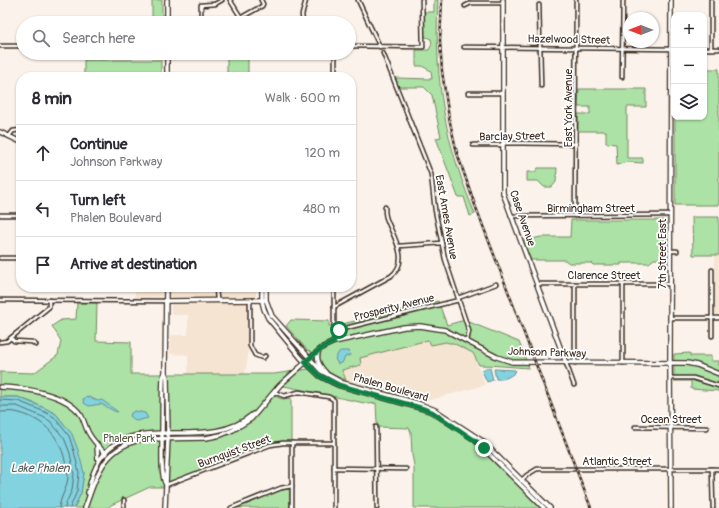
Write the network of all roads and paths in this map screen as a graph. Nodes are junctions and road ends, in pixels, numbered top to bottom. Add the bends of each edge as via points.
1 (167, 0) edge
2 (222, 0) edge
3 (230, 0) edge
4 (261, 0) edge
5 (306, 0) edge
6 (358, 0) edge
7 (422, 0) edge
8 (576, 0) edge
9 (622, 0) edge
10 (671, 0) edge
11 (711, 0) edge
12 (503, 2) edge
13 (539, 5) dead end
14 (465, 6) dead end
15 (167, 16) edge
16 (201, 16) edge
17 (240, 16) edge
18 (243, 16) edge
19 (302, 16) edge
20 (0, 46) edge
21 (16, 46) edge
22 (356, 46) edge
23 (380, 46) junction
24 (464, 47) dead end
25 (503, 47) junction
26 (539, 47) junction
27 (576, 48) junction
28 (622, 48) junction
29 (672, 48) edge
30 (671, 49) edge
31 (707, 49) edge
32 (711, 49) junction
33 (719, 49) edge
34 (383, 53) dead end
35 (167, 60) edge
36 (335, 60) edge
37 (167, 72) edge
38 (335, 72) edge
39 (622, 77) dead end
40 (672, 84) edge
41 (541, 86) dead end
42 (468, 93) dead end
43 (503, 93) junction
44 (16, 131) edge
45 (0, 132) edge
46 (10, 136) junction
47 (16, 139) edge
48 (503, 144) junction
49 (576, 144) junction
50 (473, 145) dead end
51 (386, 207) dead end
52 (0, 215) edge
53 (16, 215) edge
54 (671, 215) junction
55 (511, 216) junction
56 (576, 216) junction
57 (442, 243) junction
58 (399, 246) junction
59 (671, 251) junction
60 (677, 251) dead end
61 (0, 258) edge
62 (16, 258) edge
63 (712, 270) dead end
64 (496, 284) dead end
65 (537, 284) junction
66 (575, 284) junction
67 (623, 284) junction
68 (671, 284) junction
69 (166, 292) edge
70 (216, 292) edge
71 (263, 292) edge
72 (265, 292) edge
73 (334, 292) edge
74 (459, 299) junction
75 (0, 300) edge
76 (49, 300) junction
77 (264, 300) junction
78 (166, 301) junction
79 (217, 301) junction
80 (250, 301) junction
81 (334, 307) junction
82 (670, 318) junction
83 (712, 318) junction
84 (719, 318) edge
85 (334, 331) junction
86 (712, 336) dead end
87 (11, 338) junction
88 (467, 341) junction
89 (0, 342) edge
90 (334, 342) junction
91 (36, 345) dead end
92 (319, 351) junction
93 (265, 356) dead end
94 (309, 359) junction
95 (305, 362) junction
96 (670, 362) junction
97 (566, 363) junction
98 (575, 363) junction
99 (623, 363) junction
100 (165, 374) junction
101 (719, 374) edge
102 (670, 378) junction
103 (341, 382) junction
104 (574, 385) dead end
105 (719, 386) edge
106 (0, 387) edge
107 (274, 392) junction
108 (262, 406) junction
109 (376, 427) dead end
110 (634, 427) dead end
111 (671, 427) junction
112 (707, 428) dead end
113 (162, 432) junction
114 (168, 432) junction
115 (162, 438) junction
116 (168, 438) junction
117 (292, 443) junction
118 (334, 443) junction
119 (97, 445) junction
120 (105, 453) junction
121 (109, 457) junction
122 (98, 462) junction
123 (334, 468) junction
124 (376, 469) junction
125 (406, 469) dead end
126 (671, 469) junction
127 (712, 469) junction
128 (719, 469) edge
129 (520, 481) junction
130 (166, 485) junction
131 (292, 486) junction
132 (124, 500) dead end
133 (87, 502) junction
134 (85, 508) edge
135 (124, 508) edge
136 (166, 508) edge
137 (231, 508) edge
138 (292, 508) edge
139 (334, 508) edge
140 (377, 508) edge
141 (544, 508) edge
142 (550, 508) edge
143 (671, 508) edge
144 (713, 508) edge

1 - 15 street
2 - 16 street via 215,4 201,5
3 - 17 street
4 - 18 street via 262,6
5 - 19 street
6 - 23 street
7 - 23 street via 423,47
8 - 27 street, East York Avenue
9 - 28 street
10 - 29 street, 7th Street East
11 - 32 street
12 - 14 street via 471,3
12 - 25 street, Case Avenue
13 - 26 street
20 - 21 street
22 - 23 street
24 - 25 street, Hazelwood Street
25 - 26 street, Hazelwood Street
25 - 43 street, Case Avenue
26 - 27 street, Hazelwood Street
26 - 41 street
27 - 28 street, Hazelwood Street
27 - 49 street, East York Avenue
28 - 30 street, Hazelwood Street
28 - 39 street
31 - 32 street
32 - 33 street
34 - 57 street, East Ames Avenue via 431,174
35 - 37 street
36 - 38 street
40 - 54 street, 7th Street East
42 - 43 street
43 - 48 street, Case Avenue
44 - 46 street
45 - 46 street
46 - 47 street
48 - 49 street, Barclay Street
48 - 50 street, Barclay Street
48 - 55 street, Case Avenue via 503,193
49 - 56 street, East York Avenue
51 - 58 street via 385,216
52 - 53 street
54 - 56 street, Birmingham Street
54 - 59 street, 7th Street East
55 - 56 street, Birmingham Street
55 - 65 street, Case Avenue
57 - 58 street
57 - 74 street, East Ames Avenue
58 - 81 street via 399,264 395,272
59 - 60 street
59 - 68 street, 7th Street East
61 - 62 street
63 - 83 street
64 - 74 street, Prosperity Avenue
65 - 66 street, Clarence Street
65 - 97 street, Case Avenue
66 - 67 street, Clarence Street
66 - 98 street
67 - 68 street, Clarence Street
67 - 99 street
68 - 82 street, 7th Street East
69 - 78 street
70 - 79 street
71 - 77 street, Phalen Boulevard
72 - 77 street, Phalen Boulevard
73 - 81 street
74 - 85 street, Prosperity Avenue
74 - 88 street, East Ames Avenue via 470,331
75 - 76 street
76 - 78 street
76 - 87 street via 49,307
77 - 80 street
77 - 94 street, Phalen Boulevard via 272,316
77 - 95 street, Phalen Boulevard via 266,313 274,326
78 - 79 street
78 - 100 street
79 - 80 street
80 - 93 street via 251,349 258,357
81 - 85 street
82 - 83 street
82 - 96 street, 7th Street East
83 - 84 street
83 - 86 street
85 - 90 street
87 - 89 street
87 - 91 street via 14,341 32,342
88 - 90 street, Johnson Parkway via 445,330 420,326
88 - 97 street, Johnson Parkway via 498,358 512,362
90 - 92 street, Johnson Parkway
92 - 94 street, Johnson Parkway
92 - 103 street via 319,364 327,374
94 - 95 street, Johnson Parkway
94 - 103 street, Phalen Boulevard via 321,371
95 - 107 street, Johnson Parkway
95 - 129 street, Phalen Boulevard via 320,376 333,383 432,412 474,440
96 - 99 street, Johnson Parkway
96 - 101 street, Johnson Parkway via 697,365
96 - 102 street, 7th Street East
97 - 98 street, Johnson Parkway
97 - 104 street, Case Avenue
98 - 99 street, Johnson Parkway
100 - 113 street
100 - 114 street
102 - 105 street via 693,378
102 - 111 street, 7th Street East
103 - 129 street, Phalen Boulevard via 435,410 481,440
106 - 119 street via 42,393 66,401 80,414
107 - 108 street, Johnson Parkway
107 - 118 street via 282,396 298,392 331,398 334,401
108 - 114 street, Johnson Parkway via 244,421 222,430
108 - 116 street, Johnson Parkway via 245,424 227,433 206,438
109 - 124 street
110 - 111 street, Ocean Street
111 - 112 street, Ocean Street
111 - 126 street, 7th Street East
113 - 114 street, Johnson Parkway
113 - 115 street
113 - 120 street, Johnson Parkway via 130,437
114 - 116 street
115 - 116 street, Johnson Parkway
115 - 121 street, Johnson Parkway via 134,441
115 - 130 street via 163,478
116 - 130 street
117 - 118 street, Burnquist Street
117 - 130 street, Burnquist Street via 270,445
117 - 131 street
118 - 123 street
119 - 120 street
119 - 122 street
120 - 121 street
120 - 122 street, Johnson Parkway
121 - 133 street, Johnson Parkway via 101,466
122 - 133 street via 92,476
123 - 124 street
123 - 139 street
124 - 125 street
124 - 140 street
126 - 127 street, Atlantic Street
126 - 129 street, Atlantic Street via 537,469 532,470
126 - 143 street, 7th Street East
127 - 128 street, Atlantic Street
127 - 144 street
129 - 141 street, Phalen Boulevard
129 - 142 street, Phalen Boulevard
130 - 136 street
131 - 137 street
131 - 138 street
132 - 135 street
133 - 134 street

